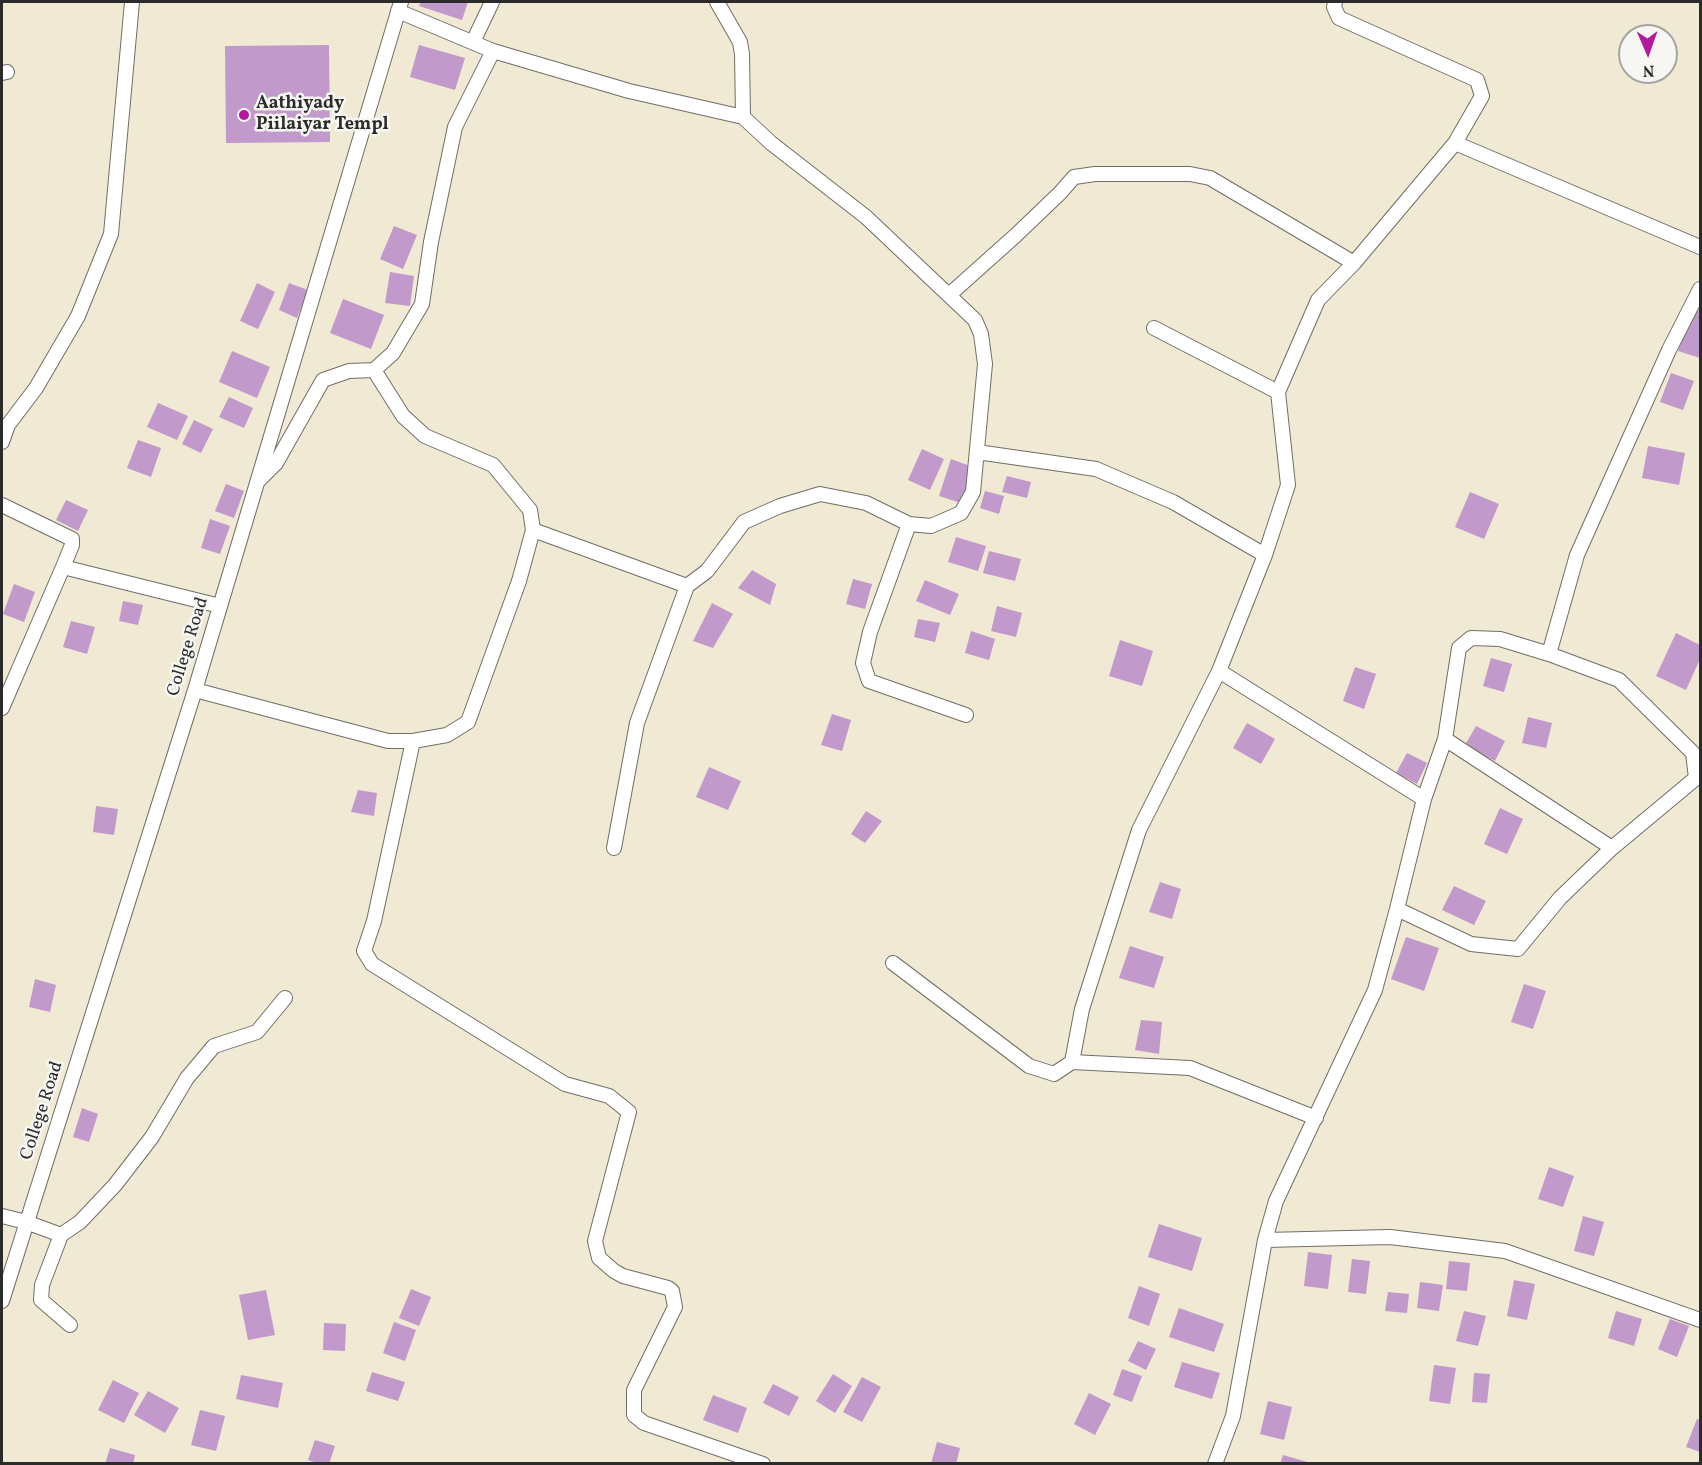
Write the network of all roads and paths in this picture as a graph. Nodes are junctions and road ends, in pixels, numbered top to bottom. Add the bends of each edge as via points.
1 (132, 2) edge
2 (492, 2) edge
3 (717, 2) edge
4 (1335, 2) edge
5 (399, 6) edge
6 (473, 42) junction
7 (493, 51) junction
8 (743, 117) junction
9 (1455, 142) junction
10 (1701, 247) edge
11 (1354, 263) junction
12 (1701, 289) edge
13 (949, 296) junction
14 (1154, 328) dead end
15 (374, 370) junction
16 (1278, 392) junction
17 (2, 442) edge
18 (977, 452) junction
19 (257, 481) junction
20 (2, 505) edge
21 (909, 524) junction
22 (533, 530) junction
23 (1265, 555) junction
24 (63, 567) junction
25 (687, 586) junction
26 (220, 606) junction
27 (1549, 654) junction
28 (1219, 671) junction
29 (195, 690) junction
30 (2, 708) edge
31 (966, 715) dead end
32 (1445, 739) junction
33 (413, 741) junction
34 (1698, 778) edge
35 (1424, 799) junction
36 (614, 848) dead end
37 (1612, 848) junction
38 (1397, 909) junction
39 (893, 963) dead end
40 (285, 998) dead end
41 (1072, 1062) junction
42 (1316, 1118) junction
43 (2, 1216) edge
44 (26, 1222) junction
45 (61, 1235) junction
46 (1265, 1240) junction
47 (2, 1301) edge
48 (1701, 1320) edge
49 (70, 1325) dead end
50 (763, 1464) edge
51 (1215, 1464) edge

1 - 17 street via 111,234 78,316 36,388 8,425
2 - 6 street
3 - 8 street via 740,42
4 - 9 street via 1339,18 1477,80 1482,96
5 - 6 street
5 - 19 street, College Road
6 - 7 street
7 - 8 street via 629,91
7 - 15 street via 454,127 430,242 422,304 393,353
8 - 13 street via 866,217
9 - 10 street
9 - 11 street
11 - 13 street via 1210,178 1190,174 1095,174 1074,177
11 - 16 street via 1318,300
12 - 27 street via 1669,350 1576,555
13 - 18 street via 975,320 981,334 985,364
14 - 16 street
15 - 19 street via 349,371 323,380 276,463
15 - 22 street via 404,416 425,436 493,465 531,510
16 - 23 street via 1288,485
18 - 21 street via 973,492 961,513 931,526
18 - 23 street via 1096,470 1173,502
19 - 26 street, College Road
20 - 24 street via 72,539
21 - 25 street via 866,503 820,494 744,522 707,571
21 - 31 street via 870,632 863,663 869,681
22 - 25 street
22 - 33 street via 519,581 468,722 447,735
23 - 28 street
24 - 26 street
24 - 30 street
25 - 36 street via 637,723
26 - 29 street, College Road
27 - 32 street via 1500,639 1471,638 1459,648
27 - 34 street via 1619,680 1693,753
28 - 35 street
28 - 41 street via 1139,830 1082,1009
29 - 33 street via 388,741
29 - 44 street, College Road
32 - 35 street
32 - 37 street
33 - 50 street via 364,951 372,964 565,1084 609,1096 629,1112 595,1241 599,1258 623,1276 668,1288 675,1307 634,1390 634,1415 644,1423
34 - 37 street
35 - 38 street
37 - 38 street via 1560,898 1518,949 1471,944
38 - 42 street via 1375,990
39 - 41 street via 1029,1066 1054,1074
40 - 45 street via 257,1032 214,1046 115,1185 80,1222
41 - 42 street via 1190,1068
42 - 46 street via 1276,1201
43 - 44 street
44 - 45 street
44 - 47 street, College Road
45 - 49 street via 42,1285 41,1300
46 - 48 street via 1390,1237 1505,1251
46 - 51 street via 1233,1416

